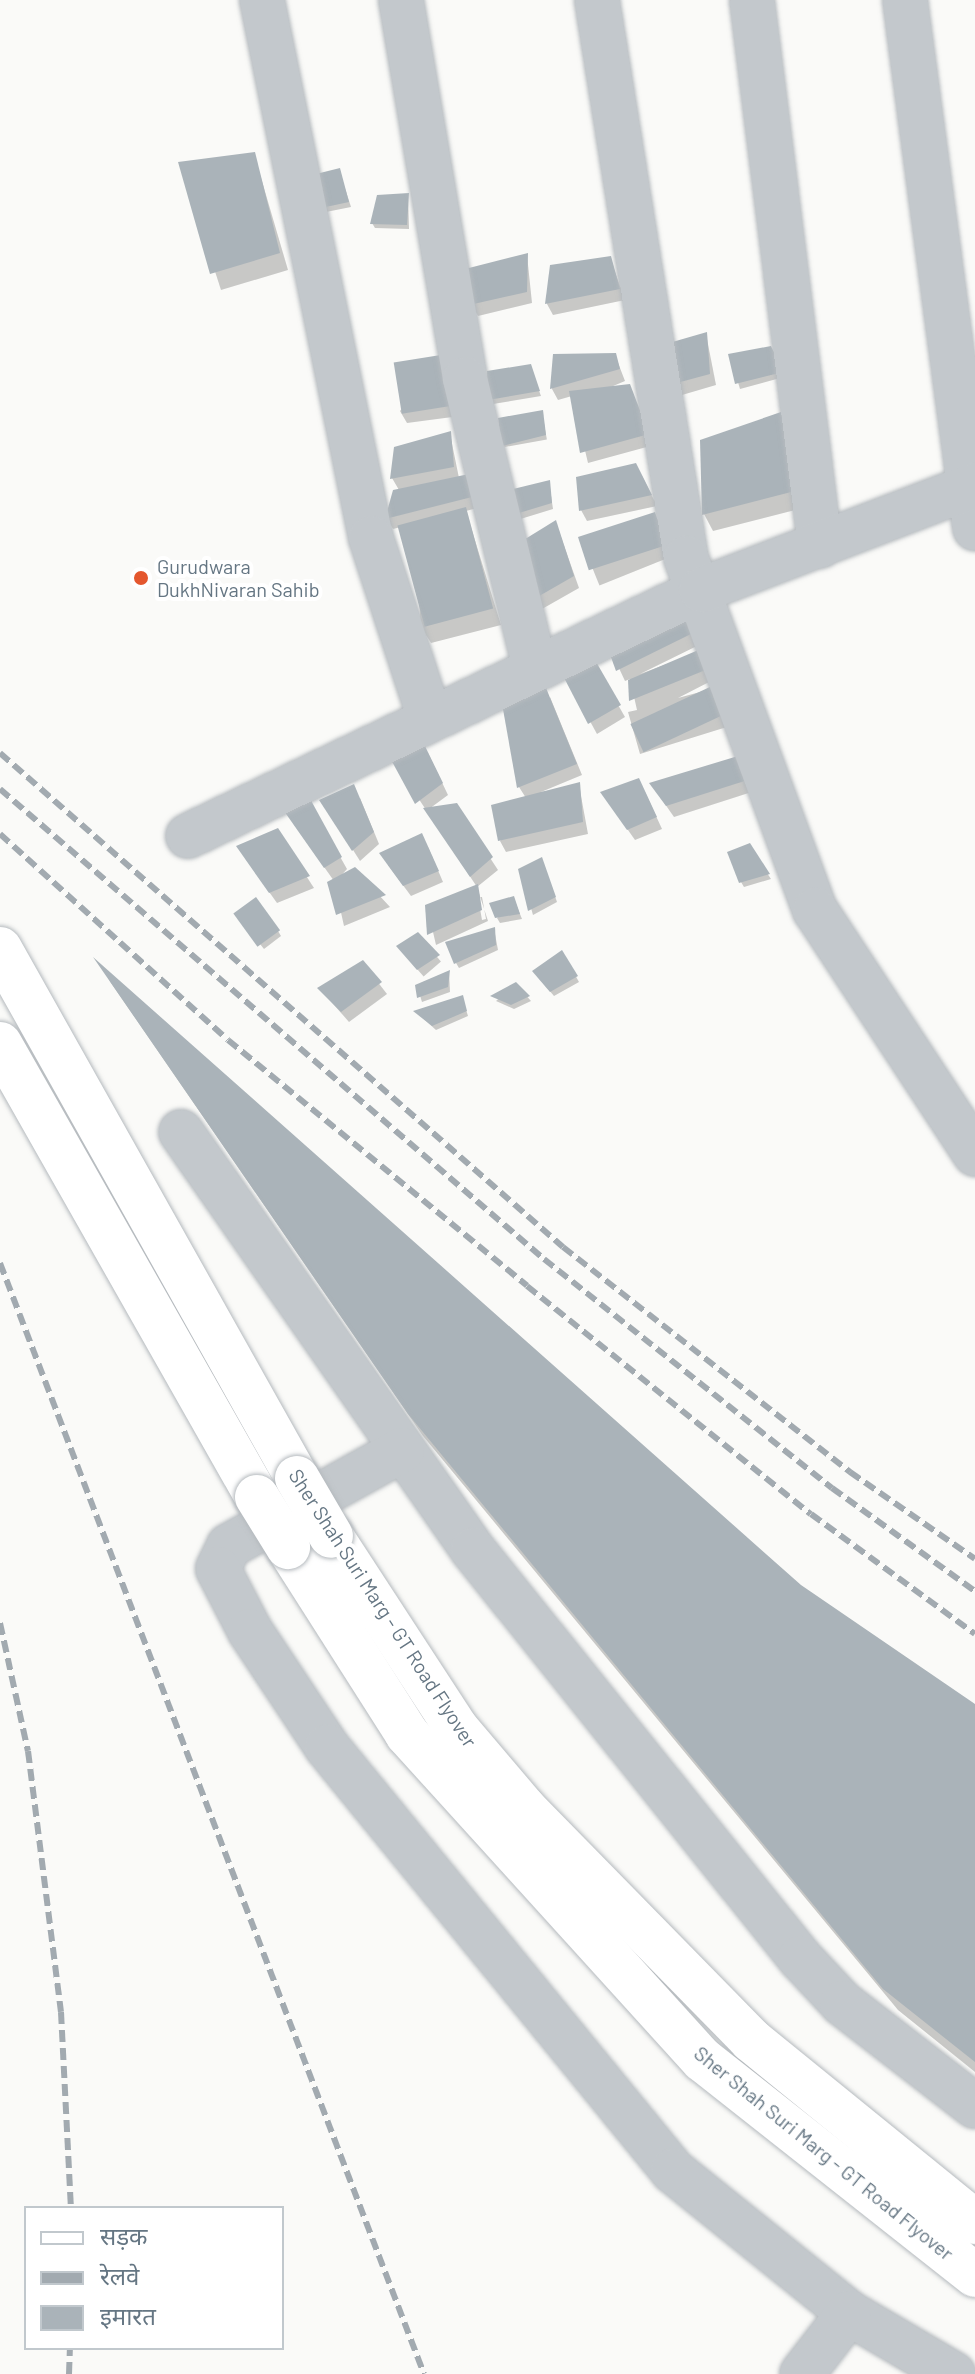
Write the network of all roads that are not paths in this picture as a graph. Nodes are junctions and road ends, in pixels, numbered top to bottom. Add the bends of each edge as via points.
1 (262, 0) edge
2 (401, 0) edge
3 (597, 0) edge
4 (752, 0) edge
5 (905, 0) edge
6 (972, 501) edge
7 (820, 546) junction
8 (701, 590) junction
9 (535, 668) junction
10 (429, 715) junction
11 (188, 836) dead end
12 (0, 949) edge
13 (0, 1044) edge
14 (181, 1132) dead end
15 (975, 1154) edge
16 (402, 1450) junction
17 (975, 2106) edge
18 (975, 2222) edge
19 (975, 2275) edge
20 (849, 2313) junction
21 (802, 2374) edge
22 (953, 2374) edge

1 - 10 street via 371,538
2 - 9 street via 465,379
3 - 8 street via 676,519
4 - 7 street
5 - 6 street
6 - 7 street
7 - 8 street
8 - 9 street
8 - 15 street via 815,910
9 - 10 street
10 - 11 street
12 - 18 main road, Sher Shah Suri Marg - GT Road Flyover, bridge via 324,1525 457,1729 751,2040
13 - 19 main road, Sher Shah Suri Marg - GT Road Flyover, bridge via 257,1497 407,1734 703,2060
14 - 16 street
16 - 17 street via 473,1550 800,1958 842,2003
16 - 20 street via 229,1546 218,1569 222,1582 327,1747 673,2171
20 - 21 street
20 - 22 street

